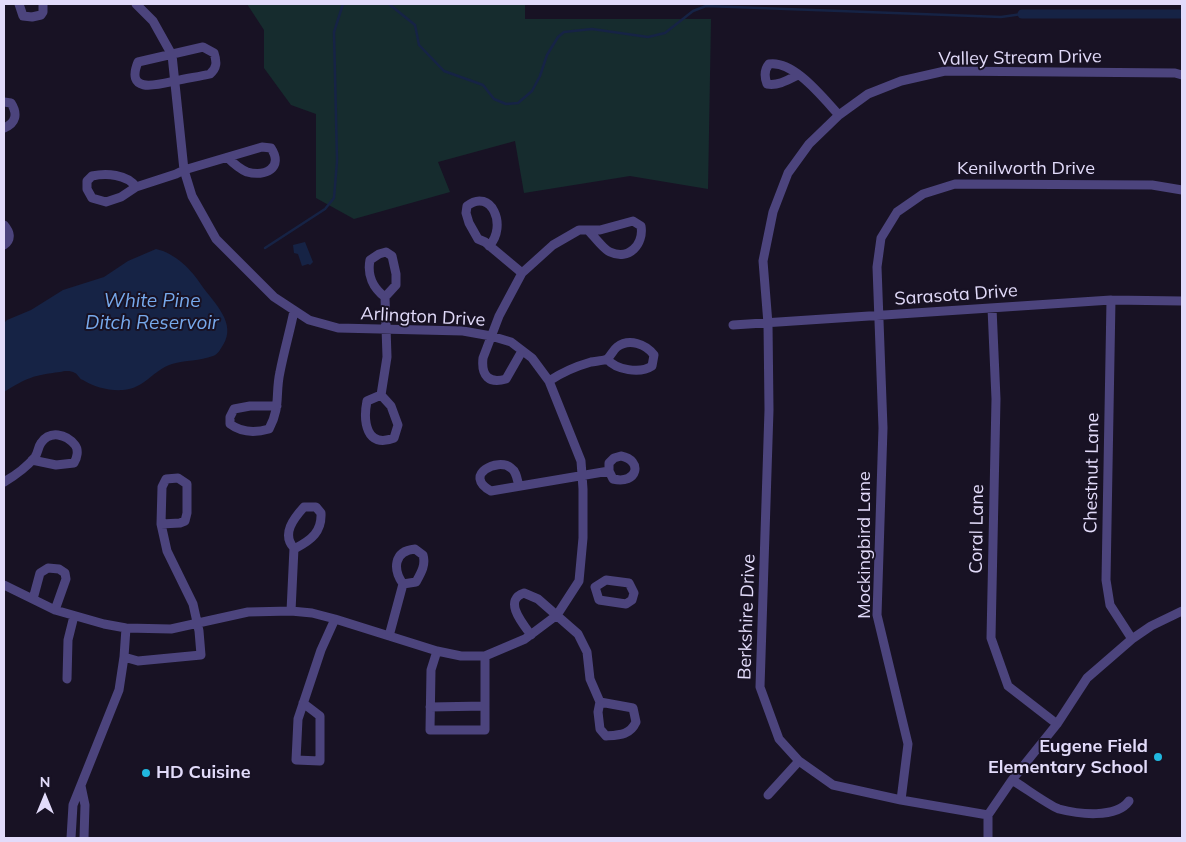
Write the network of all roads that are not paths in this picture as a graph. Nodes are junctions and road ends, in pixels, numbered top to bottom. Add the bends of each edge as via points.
1 (19, 4) edge
2 (43, 4) edge
3 (136, 4) edge
4 (172, 54) junction
5 (798, 75) dead end
6 (1182, 75) edge
7 (175, 81) junction
8 (4, 102) edge
9 (838, 116) junction
10 (4, 128) edge
11 (228, 158) junction
12 (184, 170) junction
13 (136, 187) junction
14 (1182, 190) edge
15 (4, 225) edge
16 (588, 230) junction
17 (4, 245) edge
18 (490, 246) junction
19 (522, 274) junction
20 (386, 297) junction
21 (1111, 300) junction
22 (1182, 301) edge
23 (992, 308) junction
24 (294, 311) junction
25 (879, 316) junction
26 (768, 324) junction
27 (733, 325) dead end
28 (385, 328) junction
29 (491, 336) junction
30 (522, 351) junction
31 (607, 359) junction
32 (549, 381) junction
33 (381, 395) junction
34 (277, 406) junction
35 (32, 460) junction
36 (609, 471) dead end
37 (582, 475) junction
38 (4, 482) edge
39 (518, 486) dead end
40 (161, 524) junction
41 (294, 548) junction
42 (579, 581) junction
43 (403, 584) dead end
44 (4, 586) edge
45 (595, 588) dead end
46 (33, 599) junction
47 (55, 610) junction
48 (1182, 611) edge
49 (291, 612) junction
50 (74, 616) junction
51 (557, 616) junction
52 (336, 619) junction
53 (197, 624) junction
54 (126, 628) junction
55 (531, 635) junction
56 (389, 636) junction
57 (1132, 640) junction
58 (436, 651) junction
59 (485, 656) junction
60 (124, 657) junction
61 (67, 679) dead end
62 (600, 702) junction
63 (303, 703) junction
64 (485, 706) junction
65 (430, 707) junction
66 (1057, 724) junction
67 (799, 761) junction
68 (1012, 780) junction
69 (81, 786) junction
70 (768, 795) dead end
71 (901, 800) junction
72 (1129, 801) dead end
73 (988, 815) junction
74 (71, 838) edge
75 (84, 838) edge
76 (988, 838) edge

1 - 2 street via 23,16 32,17 41,15
3 - 4 street, Arlington Drive via 153,21
4 - 7 street, Arlington Drive
4 - 7 street via 138,62 134,72 135,79 146,86
4 - 7 street via 203,47 214,53 217,62 210,74
5 - 9 street
6 - 9 street, Valley Stream Drive via 945,71 901,81 868,94
7 - 12 street, Arlington Drive
8 - 10 street via 12,102 15,115 10,126
9 - 26 street, Valley Stream Drive via 809,144 788,173 773,212 763,262
11 - 11 street via 248,172 266,172 274,167 276,160 271,148 262,147
11 - 12 street
12 - 13 street
12 - 24 street, Arlington Drive via 192,196 216,239 274,297
13 - 13 street via 126,178 111,175 92,176 87,181 92,198 106,202
14 - 25 street, Kenilworth Drive via 1152,185 955,184 923,194 897,212 881,238 877,267
15 - 17 street via 10,235
16 - 16 street via 610,252 625,254 636,248 642,234 641,226 633,220 600,230
16 - 19 street via 579,230 553,245
18 - 18 street via 496,240 498,222 489,204 474,201 467,206 469,223 478,239
18 - 19 street
19 - 29 street
20 - 20 street via 396,285 392,256 386,252 370,260 368,269 378,292
20 - 28 street
21 - 22 street, Sarasota Drive
21 - 23 street, Sarasota Drive
21 - 57 street, Chestnut Lane via 1106,580 1110,605
23 - 25 street, Sarasota Drive
23 - 66 street, Coral Lane via 996,399 991,638 1008,686
24 - 28 street, Arlington Drive via 309,320 338,328
24 - 34 street via 279,374
25 - 26 street, Sarasota Drive
25 - 71 street, Mockingbird Lane via 882,428 877,615 908,744
26 - 27 street, Sarasota Drive
26 - 67 street, Berkshire Drive via 769,410 760,687 779,739
28 - 29 street, Arlington Drive via 462,331
28 - 33 street via 387,357
29 - 30 street, Arlington Drive via 511,342
29 - 30 street via 482,364 489,380 506,379
30 - 32 street, Arlington Drive via 532,358
31 - 31 street via 620,367 646,370 652,366 654,355 649,348 627,343 617,346
31 - 32 street via 591,362
32 - 37 street, Arlington Drive via 580,461
33 - 33 street via 368,401 365,412 369,433 384,442 394,438 398,425 391,406
34 - 34 street via 234,409 230,424 239,431 269,429
35 - 35 street via 56,465 74,463 78,458 76,446 65,436 54,434 46,437
35 - 38 street via 21,472
36 - 37 street
37 - 39 street
37 - 42 street, Arlington Drive via 583,538
40 - 40 street via 185,521 186,484 178,478 166,479 162,487
40 - 53 street via 167,551 192,604
41 - 41 street via 312,539 318,531 322,518 319,509 304,506 294,519 288,536
41 - 49 street
42 - 45 street
42 - 51 street, Arlington Drive
43 - 56 street
44 - 46 street, Arlington Drive
46 - 47 street, Arlington Drive
46 - 47 street via 40,573 48,568 59,569 65,573 66,579
47 - 50 street, Arlington Drive
48 - 57 street via 1151,626
49 - 52 street, Arlington Drive
49 - 53 street, Arlington Drive via 248,612
50 - 54 street, Arlington Drive
50 - 61 street via 68,640
51 - 55 street, Arlington Drive
51 - 55 street via 538,599 524,593 518,595 514,609
51 - 62 street via 578,634 587,652 590,679
52 - 56 street, Arlington Drive
52 - 63 street via 321,650
53 - 54 street, Arlington Drive via 171,629
53 - 60 street via 201,656 138,661
54 - 60 street
55 - 59 street, Arlington Drive
56 - 58 street, Arlington Drive
57 - 66 street via 1087,678
58 - 59 street, Arlington Drive
58 - 65 street via 431,670
59 - 64 street
60 - 69 street via 118,690
62 - 62 street via 600,729 606,736 620,735 632,729 636,722 633,708
63 - 63 street via 298,719 296,760 320,761 320,716
64 - 65 street
64 - 65 street via 485,730 430,730
66 - 68 street
67 - 70 street
67 - 71 street, Berkshire Drive via 833,785
68 - 72 street via 1058,808 1098,814 1125,807
68 - 73 street
69 - 74 street via 73,805
69 - 75 street via 85,806
71 - 73 street, Berkshire Drive
73 - 76 street

